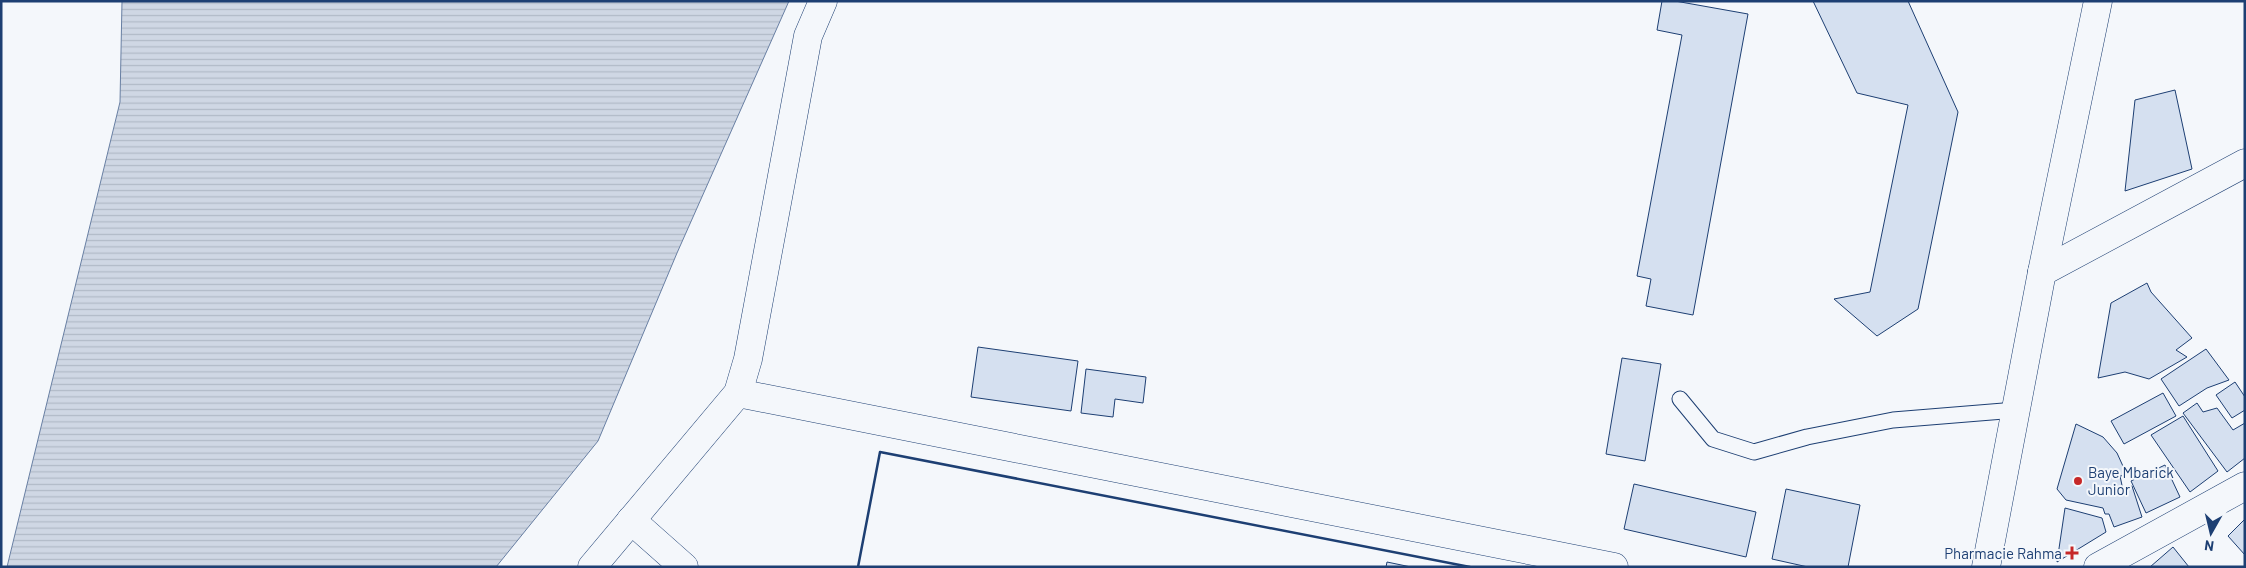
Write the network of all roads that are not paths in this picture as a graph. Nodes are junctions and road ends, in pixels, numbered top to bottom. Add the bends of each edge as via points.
1 (823, 1) edge
2 (2101, 4) edge
3 (2245, 163) edge
4 (2042, 272) junction
5 (738, 393) junction
6 (1680, 399) dead end
7 (2016, 410) junction
8 (2245, 486) edge
9 (631, 520) junction
10 (592, 567) edge
11 (684, 567) edge
12 (1614, 567) edge
13 (1986, 567) edge
14 (2098, 567) edge

1 - 5 street via 808,36 748,358
2 - 4 street
3 - 4 street
4 - 7 street
5 - 9 street
5 - 12 street
6 - 7 lane via 1713,439 1754,452 1807,437 1894,420
7 - 13 street
8 - 14 street
9 - 10 street
9 - 11 street

